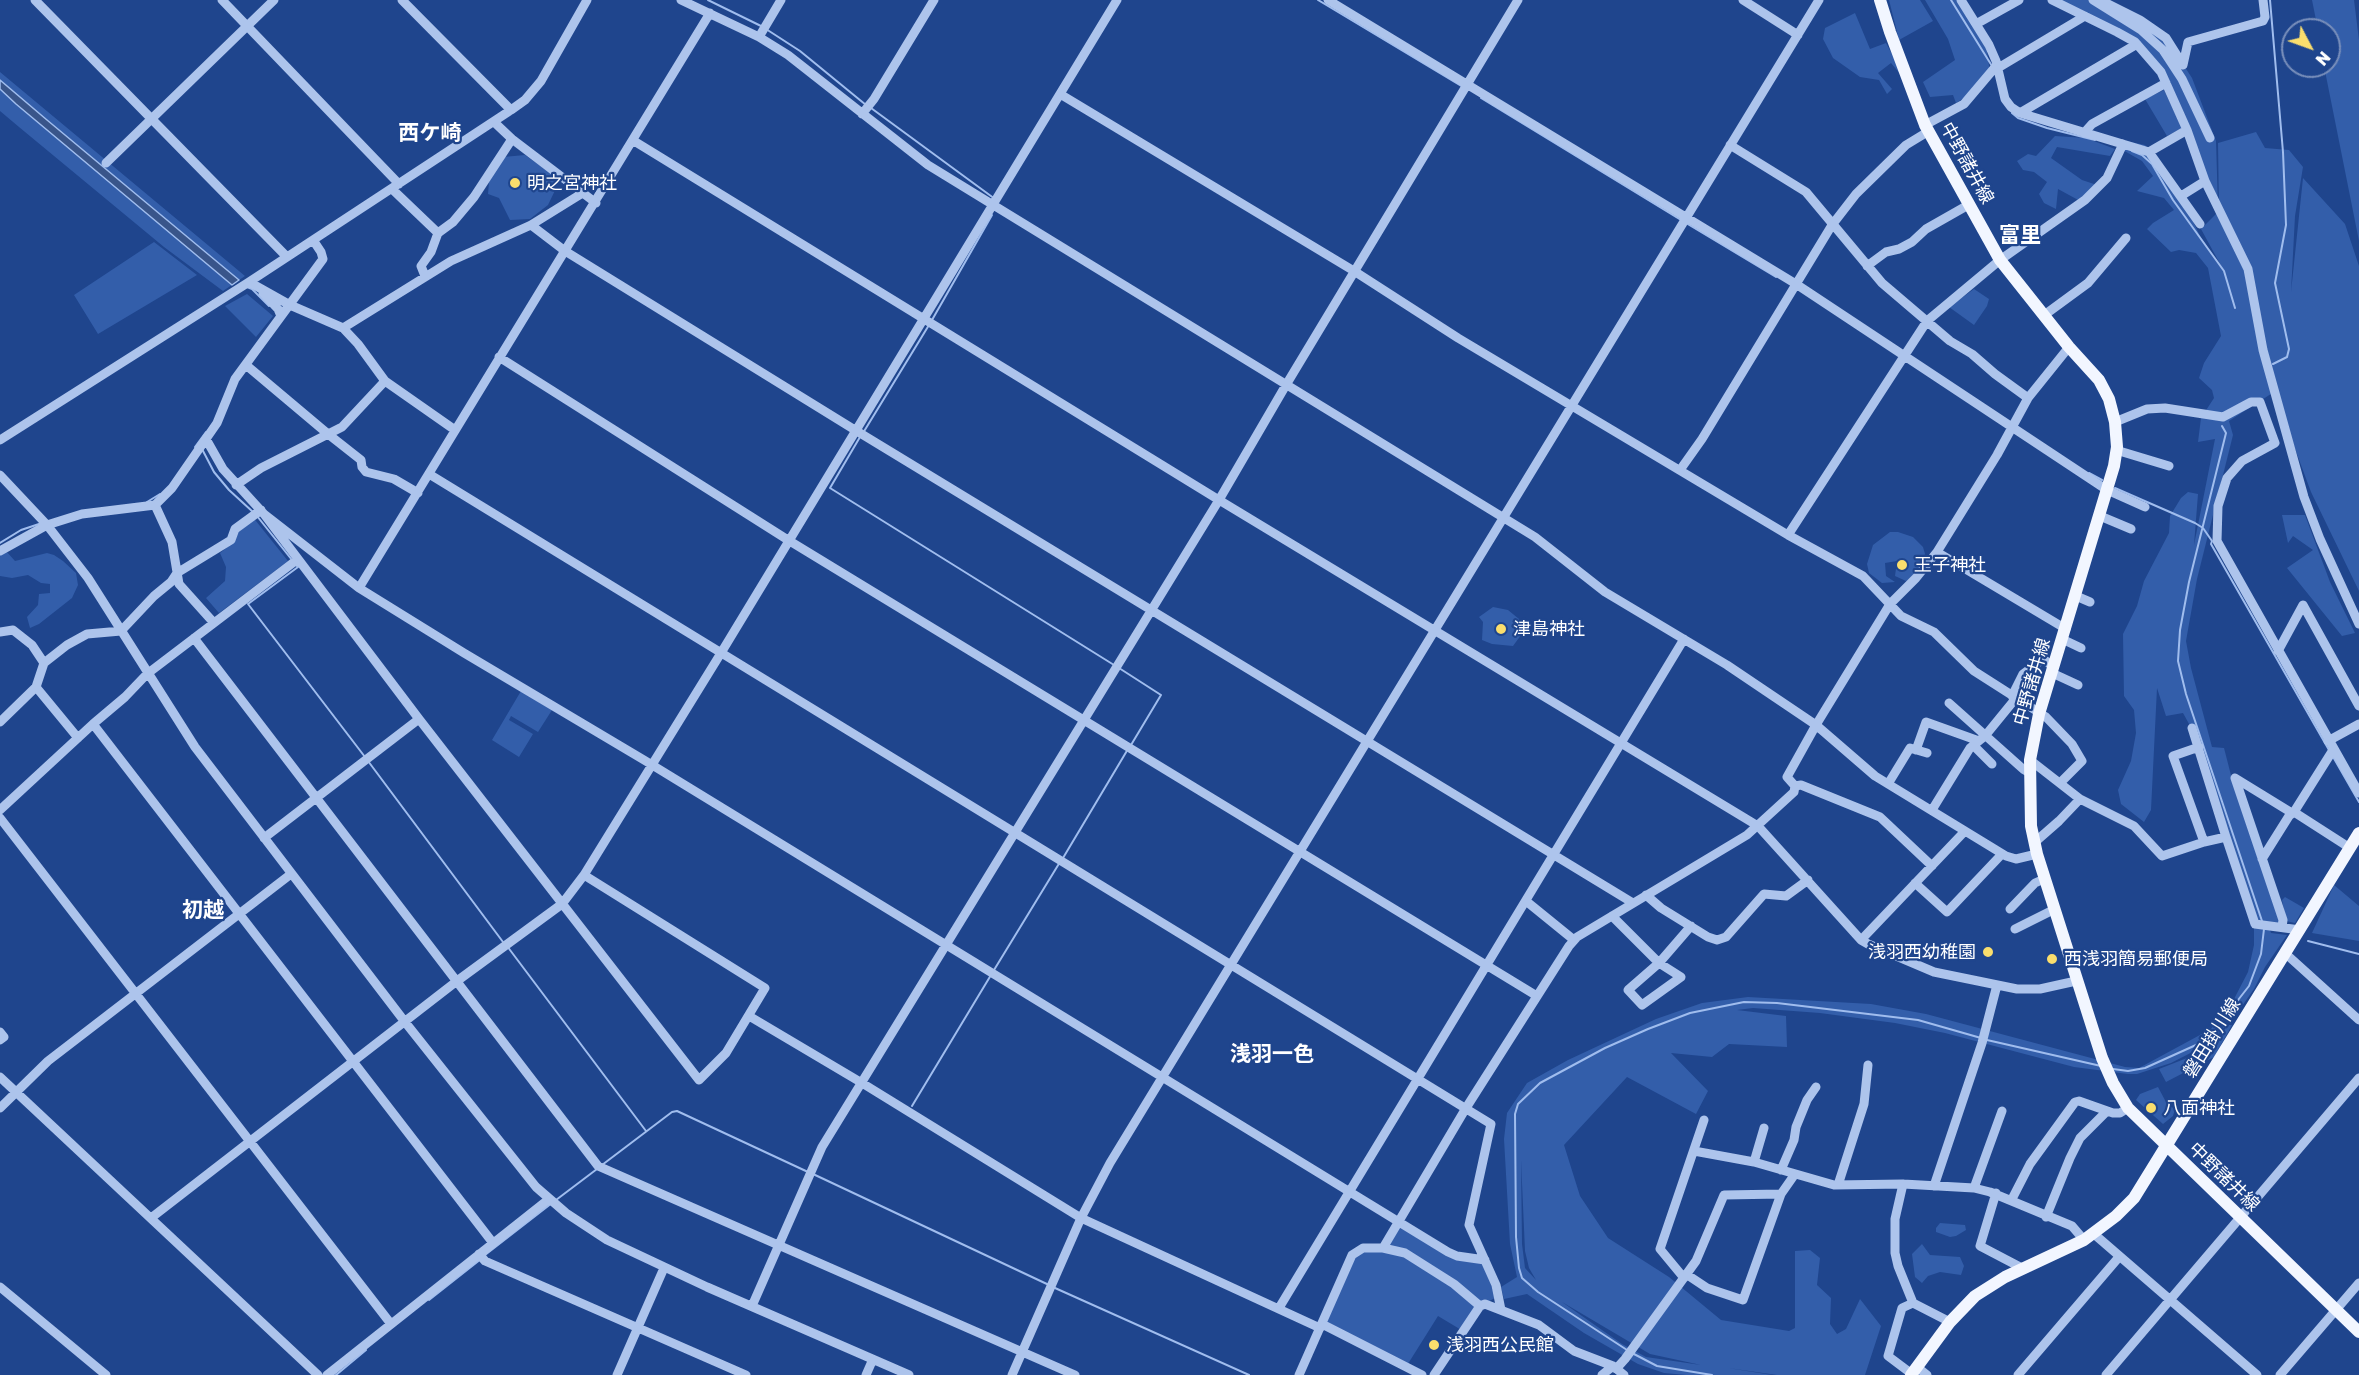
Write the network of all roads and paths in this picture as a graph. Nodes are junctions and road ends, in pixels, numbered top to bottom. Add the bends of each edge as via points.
1 (35, 0) edge
2 (222, 0) edge
3 (274, 0) edge
4 (402, 0) edge
5 (587, 0) edge
6 (681, 0) edge
7 (781, 0) edge
8 (934, 0) edge
9 (1117, 0) edge
10 (1328, 0) edge
11 (1518, 0) edge
12 (1743, 0) edge
13 (1819, 0) edge
14 (1880, 0) edge
15 (1961, 0) edge
16 (2019, 0) edge
17 (2052, 0) edge
18 (2093, 0) edge
19 (2100, 0) edge
20 (2263, 0) edge
21 (710, 13) junction
22 (2085, 16) junction
23 (1976, 24) junction
24 (247, 25) junction
25 (1798, 35) junction
26 (759, 37) junction
27 (2137, 44) junction
28 (1998, 66) junction
29 (2166, 83) junction
30 (1468, 84) junction
31 (1060, 94) junction
32 (512, 110) junction
33 (2020, 113) junction
34 (862, 114) junction
35 (152, 118) junction
36 (494, 122) junction
37 (1927, 128) junction
38 (2187, 130) junction
39 (2084, 133) junction
40 (2210, 138) dead end
41 (512, 139) junction
42 (634, 141) junction
43 (1730, 145) junction
44 (2122, 146) junction
45 (2149, 152) junction
46 (106, 163) dead end
47 (2205, 181) junction
48 (396, 187) junction
49 (581, 194) junction
50 (2181, 196) junction
51 (596, 203) junction
52 (1970, 204) junction
53 (992, 206) junction
54 (1685, 218) junction
55 (2200, 224) dead end
56 (531, 225) junction
57 (1832, 225) junction
58 (438, 233) junction
59 (2126, 238) dead end
60 (313, 240) junction
61 (566, 251) junction
62 (287, 257) junction
63 (2000, 260) junction
64 (1867, 266) junction
65 (1354, 271) junction
66 (425, 276) junction
67 (252, 283) junction
68 (1796, 284) junction
69 (290, 305) junction
70 (281, 316) junction
71 (2043, 316) junction
72 (924, 319) junction
73 (1927, 321) junction
74 (343, 328) junction
75 (2069, 347) junction
76 (1903, 355) junction
77 (499, 357) junction
78 (246, 365) junction
79 (385, 381) junction
80 (1286, 385) junction
81 (2028, 398) junction
82 (1573, 404) junction
83 (2115, 422) junction
84 (2014, 427) junction
85 (455, 430) junction
86 (855, 430) junction
87 (328, 434) junction
88 (206, 439) junction
89 (0, 441) edge
90 (2116, 450) junction
91 (2169, 466) dead end
92 (1680, 470) junction
93 (429, 474) junction
94 (0, 476) edge
95 (236, 485) junction
96 (2107, 490) junction
97 (418, 493) junction
98 (1219, 500) junction
99 (155, 505) junction
100 (2145, 507) dead end
101 (262, 512) junction
102 (2100, 516) junction
103 (1504, 518) junction
104 (47, 525) junction
105 (2131, 529) dead end
106 (1788, 535) junction
107 (788, 540) junction
108 (0, 550) edge
109 (1937, 552) junction
110 (298, 559) junction
111 (177, 573) junction
112 (359, 588) junction
113 (2076, 596) junction
114 (2090, 602) dead end
115 (1890, 604) junction
116 (1151, 610) junction
117 (214, 622) junction
118 (2359, 624) edge
119 (1434, 628) junction
120 (121, 631) junction
121 (0, 632) edge
122 (2064, 634) junction
123 (194, 638) junction
124 (1684, 639) junction
125 (2081, 648) dead end
126 (2278, 651) junction
127 (721, 653) junction
128 (44, 663) junction
129 (2053, 670) junction
130 (147, 674) junction
131 (2079, 685) dead end
132 (36, 687) junction
133 (2014, 697) junction
134 (1949, 703) dead end
135 (2359, 706) edge
136 (2039, 714) junction
137 (419, 719) junction
138 (1083, 720) junction
139 (0, 722) edge
140 (93, 724) junction
141 (2359, 724) edge
142 (1816, 725) junction
143 (2192, 728) dead end
144 (78, 738) junction
145 (1366, 741) junction
146 (1979, 741) junction
147 (1621, 743) junction
148 (2330, 745) junction
149 (2199, 747) junction
150 (1916, 750) junction
151 (1927, 753) dead end
152 (1992, 764) dead end
153 (651, 765) junction
154 (2030, 766) junction
155 (2060, 783) junction
156 (1888, 784) junction
157 (1795, 786) junction
158 (2359, 794) edge
159 (317, 797) junction
160 (2080, 799) junction
161 (0, 810) edge
162 (1932, 810) junction
163 (2293, 812) junction
164 (0, 818) edge
165 (1758, 826) junction
166 (1965, 831) junction
167 (1015, 833) junction
168 (2359, 833) edge
169 (2226, 837) junction
170 (264, 838) junction
171 (2204, 842) junction
172 (2036, 848) junction
173 (2350, 848) junction
174 (1299, 853) junction
175 (2002, 854) junction
176 (1553, 855) junction
177 (2262, 859) junction
178 (1932, 866) junction
179 (291, 874) junction
180 (584, 875) junction
181 (2044, 879) junction
182 (1808, 880) junction
183 (1915, 884) junction
184 (1646, 896) junction
185 (1526, 901) junction
186 (1633, 903) junction
187 (562, 904) junction
188 (2010, 909) dead end
189 (2054, 910) junction
190 (240, 913) junction
191 (1612, 916) junction
192 (1691, 926) junction
193 (2282, 927) junction
194 (2015, 929) dead end
195 (2300, 930) junction
196 (1574, 940) junction
197 (1861, 940) junction
198 (946, 944) junction
199 (2286, 954) junction
200 (1659, 963) junction
201 (1232, 964) junction
202 (1486, 967) junction
203 (458, 981) junction
204 (2076, 981) junction
205 (1997, 985) junction
206 (136, 994) junction
207 (1538, 996) junction
208 (749, 1016) junction
209 (2359, 1020) edge
210 (405, 1022) junction
211 (0, 1032) edge
212 (0, 1040) edge
213 (353, 1062) junction
214 (1868, 1065) dead end
215 (0, 1077) edge
216 (1163, 1077) junction
217 (1418, 1078) junction
218 (2359, 1078) edge
219 (862, 1083) junction
220 (1816, 1087) dead end
221 (16, 1090) junction
222 (1466, 1107) junction
223 (0, 1108) edge
224 (2128, 1108) junction
225 (2002, 1111) dead end
226 (2107, 1111) junction
227 (1704, 1120) dead end
228 (1764, 1128) dead end
229 (250, 1141) junction
230 (2167, 1146) junction
231 (1694, 1151) junction
232 (1754, 1162) junction
233 (1781, 1170) junction
234 (1795, 1174) junction
235 (1903, 1184) junction
236 (1838, 1185) junction
237 (1934, 1186) junction
238 (1974, 1188) junction
239 (1350, 1190) junction
240 (1996, 1193) junction
241 (1781, 1194) junction
242 (549, 1199) junction
243 (2012, 1199) junction
244 (2046, 1217) junction
245 (152, 1218) junction
246 (1081, 1218) junction
247 (2240, 1218) junction
248 (1399, 1220) junction
249 (2089, 1237) junction
250 (494, 1243) junction
251 (778, 1246) junction
252 (1383, 1248) junction
253 (479, 1254) junction
254 (2119, 1257) junction
255 (1485, 1260) junction
256 (664, 1268) junction
257 (2022, 1268) junction
258 (1685, 1276) junction
259 (2359, 1283) edge
260 (0, 1287) edge
261 (2170, 1301) junction
262 (1913, 1303) junction
263 (752, 1306) junction
264 (1480, 1306) junction
265 (1279, 1308) junction
266 (1501, 1310) junction
267 (2335, 1310) junction
268 (1950, 1322) junction
269 (392, 1324) junction
270 (1321, 1326) junction
271 (638, 1328) junction
272 (2359, 1332) edge
273 (1022, 1352) junction
274 (873, 1359) junction
275 (1617, 1370) edge
276 (1917, 1373) edge
277 (106, 1375) edge
278 (318, 1375) edge
279 (327, 1375) edge
280 (617, 1375) edge
281 (746, 1375) edge
282 (866, 1375) edge
283 (909, 1375) edge
284 (1012, 1375) edge
285 (1075, 1375) edge
286 (1299, 1375) edge
287 (1422, 1375) edge
288 (1434, 1375) edge
289 (1602, 1375) edge
290 (2018, 1375) edge
291 (2106, 1375) edge
292 (2257, 1375) edge
293 (2280, 1375) edge

1 - 35 street
2 - 24 street
3 - 24 street
4 - 32 street
5 - 32 street via 541,81
6 - 21 street
7 - 26 street
8 - 34 street
9 - 31 street
10 - 30 street
11 - 30 street
12 - 25 street
13 - 25 street
14 - 37 main road, 中野諸井線
15 - 23 street
16 - 23 street
17 - 22 street
18 - 40 street via 2141,30 2163,50 2182,79
19 - 20 street via 2166,38 2183,65 2188,42 2263,21
21 - 26 street
21 - 42 street
22 - 27 street
22 - 28 street
23 - 28 street
24 - 35 street
24 - 48 street
25 - 43 street
26 - 34 street
27 - 29 street
27 - 33 street
28 - 33 street via 2005,99
28 - 37 street via 1964,104
29 - 38 street
29 - 39 street via 2092,124
30 - 54 street
30 - 65 street
31 - 53 street
31 - 65 street
32 - 36 street
33 - 39 street
34 - 53 street via 928,165
35 - 46 street
35 - 62 street
36 - 41 street
36 - 48 street
37 - 52 main road, 中野諸井線
37 - 57 street via 1856,194
38 - 45 street
38 - 47 street
39 - 44 street
41 - 49 street
41 - 58 street via 474,196 453,222
42 - 51 street
42 - 72 street
43 - 54 street
43 - 57 street via 1806,192
44 - 45 street
44 - 63 street via 2107,178 2093,193
45 - 50 street
47 - 50 street
47 - 118 street via 2248,269 2263,350 2304,497
48 - 58 street
48 - 60 street
49 - 51 street
49 - 56 street
50 - 55 street
51 - 61 street
52 - 63 main road, 中野諸井線
52 - 64 street
53 - 72 street
53 - 80 street
54 - 68 street
54 - 82 street
56 - 61 street
56 - 66 street
57 - 64 street
57 - 68 street
58 - 66 street via 421,266
59 - 71 street via 2088,283
60 - 62 street
60 - 69 street via 323,259
61 - 77 street
61 - 86 street
62 - 67 street
63 - 71 main road, 中野諸井線
63 - 73 street
64 - 73 street
65 - 80 street
65 - 82 street via 1458,338
66 - 74 street
67 - 69 street
67 - 70 street
67 - 89 street
68 - 76 street
68 - 92 street
69 - 70 street
69 - 74 street
70 - 78 street
71 - 75 main road, 中野諸井線
72 - 86 street
72 - 98 street
73 - 76 street
73 - 81 street
74 - 79 street
75 - 81 street
75 - 83 main road, 中野諸井線 via 2098,380 2109,399
76 - 84 street
76 - 106 street
77 - 85 street
77 - 107 street
78 - 87 street
78 - 88 street via 235,379 218,423
79 - 85 street
79 - 87 street via 342,427
80 - 98 street
80 - 103 street
81 - 84 street
82 - 92 street
82 - 103 street
83 - 90 main road, 中野諸井線
83 - 126 street via 2147,409 2165,408 2223,417 2251,402 2260,402 2275,443 2242,460 2227,478 2218,506 2217,541
84 - 96 street
84 - 109 street
85 - 93 street
86 - 107 street
86 - 116 street
87 - 95 street
87 - 97 street via 361,460 366,472 394,479
88 - 95 street
88 - 99 street via 172,488
90 - 91 street
90 - 96 main road, 中野諸井線
92 - 106 street
93 - 97 street
93 - 127 street
94 - 104 street
95 - 101 street
96 - 100 street
96 - 102 main road, 中野諸井線
97 - 112 street
98 - 116 street
98 - 119 street
99 - 104 street via 82,514
99 - 111 street via 172,542
101 - 110 street
101 - 111 street via 235,529 231,540
101 - 112 street
102 - 105 street
102 - 113 main road, 中野諸井線
103 - 119 street
103 - 124 street via 1545,543 1605,592
104 - 108 street
104 - 120 street via 88,578
106 - 115 street via 1863,576
107 - 127 street
107 - 138 street
109 - 115 street
109 - 122 street
110 - 117 street
110 - 137 street
111 - 117 street via 179,584
111 - 120 street
112 - 153 street
113 - 114 street
113 - 122 main road, 中野諸井線
115 - 133 street via 1901,616 1934,632 1974,671
115 - 142 street
116 - 138 street
116 - 145 street
117 - 123 street
119 - 145 street
119 - 147 street
120 - 128 street via 87,634
120 - 130 street
121 - 128 street via 12,630 32,645
122 - 125 street
122 - 129 main road, 中野諸井線
123 - 130 street
123 - 159 street
124 - 142 street
124 - 147 street
126 - 135 street via 2302,605
126 - 148 street
127 - 153 street
127 - 167 street
128 - 132 street
129 - 131 street
129 - 133 street via 2043,659 2023,674
129 - 136 main road, 中野諸井線
130 - 140 street
130 - 170 street via 195,747
132 - 139 street
132 - 144 street
133 - 136 street
133 - 146 street
134 - 146 street
136 - 154 main road, 中野諸井線
136 - 155 street via 2072,744 2082,761
137 - 159 street
137 - 187 street
138 - 167 street
138 - 174 street
140 - 144 street
140 - 190 street
141 - 148 street
142 - 156 street
142 - 157 street via 1787,777
143 - 149 street
144 - 161 street
145 - 174 street
145 - 176 street
146 - 150 street via 1926,722
146 - 152 street
146 - 154 street via 2023,769
146 - 162 street via 1964,756
147 - 165 street
147 - 176 street
148 - 158 street
148 - 163 street
149 - 169 street
149 - 171 street via 2173,756
150 - 151 street
150 - 156 street via 1910,748
153 - 180 street
153 - 198 street
154 - 155 street
154 - 172 main road, 中野諸井線 via 2031,826
155 - 160 street
156 - 162 street
157 - 165 street via 1794,792
157 - 178 street via 1880,817
159 - 170 street
159 - 203 street
160 - 171 street via 2134,826 2162,856
160 - 172 street
162 - 166 street
163 - 173 street
163 - 177 street
163 - 177 street via 2235,778
164 - 206 street
165 - 182 street
165 - 184 street
166 - 175 street
166 - 178 street
167 - 198 street
167 - 201 street
168 - 173 main road, 磐田掛川線
169 - 171 street
169 - 193 street via 2255,924
170 - 179 street
172 - 175 street via 2016,859
172 - 181 main road, 中野諸井線
173 - 195 main road, 磐田掛川線
174 - 201 street
174 - 202 street
175 - 183 street via 1947,912
176 - 185 street
176 - 186 street
177 - 193 street
178 - 183 street
179 - 190 street
179 - 210 street
180 - 187 street
180 - 208 street via 765,988
181 - 188 street
181 - 189 main road, 中野諸井線
182 - 192 street via 1786,896 1764,894 1726,937 1717,940
182 - 197 street
183 - 197 street
184 - 186 street
184 - 192 street
185 - 196 street
185 - 202 street
186 - 191 street
187 - 203 street
187 - 208 street via 699,1080 726,1053
189 - 194 street
189 - 204 main road, 中野諸井線
190 - 206 street
190 - 213 street
191 - 196 street
191 - 200 street
192 - 200 street
193 - 195 street
195 - 199 main road, 磐田掛川線
196 - 207 street
197 - 205 street via 1924,969
198 - 216 street
198 - 219 street
199 - 209 street
199 - 230 main road, 磐田掛川線
200 - 200 street via 1628,990 1642,1005 1681,977
201 - 216 street
201 - 217 street
202 - 207 street
202 - 217 street
203 - 210 street
203 - 251 street via 598,1166
204 - 205 street via 2040,988
204 - 224 main road, 中野諸井線 via 2102,1058
205 - 237 street via 1982,1043
206 - 221 street
206 - 229 street
207 - 222 street
208 - 219 street
210 - 213 street
210 - 242 street
211 - 212 street via 4,1037
213 - 229 street
213 - 250 street
214 - 236 street via 1864,1104
215 - 221 street
216 - 239 street
216 - 246 street
217 - 222 street
217 - 239 street
218 - 247 street
219 - 246 street
219 - 251 street via 822,1148
220 - 233 street via 1807,1100
221 - 223 street
221 - 245 street
222 - 248 street
222 - 255 street via 1491,1124 1470,1226
224 - 226 street via 2120,1113
224 - 230 main road, 中野諸井線
225 - 238 street
226 - 243 street via 2075,1102 2030,1164
226 - 244 street via 2080,1138
227 - 231 street
228 - 232 street
229 - 245 street
229 - 269 street
230 - 247 main road, 中野諸井線
230 - 249 main road, 磐田掛川線 via 2134,1198
231 - 232 street
231 - 258 street via 1660,1249
232 - 233 street
233 - 234 street
234 - 236 street
234 - 241 street
235 - 236 street
235 - 237 street
235 - 262 street via 1895,1219 1894,1253
237 - 238 street
238 - 240 street
239 - 248 street
239 - 265 street
240 - 243 street
240 - 257 street via 1980,1246
241 - 258 street via 1724,1195 1709,1234
241 - 258 street via 1743,1300
242 - 250 street
242 - 256 street via 599,1236
243 - 244 street
244 - 249 street
245 - 278 street
246 - 265 street
246 - 273 street
247 - 261 street
247 - 267 main road, 中野諸井線
248 - 252 street
248 - 255 street via 1457,1256
249 - 254 street
249 - 257 main road, 磐田掛川線
250 - 253 street
251 - 263 street
251 - 273 street
252 - 264 street via 1405,1253
252 - 270 street via 1363,1248 1352,1256
253 - 269 street
253 - 271 street via 484,1262
254 - 261 street
254 - 290 street
255 - 266 street
256 - 263 street
256 - 271 street
257 - 268 main road, 磐田掛川線 via 1985,1289
258 - 275 street
259 - 267 street
260 - 277 street
261 - 291 street
261 - 292 street
262 - 268 street
262 - 276 street via 1902,1308 1888,1356
263 - 274 street
264 - 266 street
264 - 288 street
265 - 270 street
266 - 275 street via 1539,1325 1574,1351
267 - 272 main road, 中野諸井線
267 - 293 street
268 - 276 main road, 磐田掛川線
269 - 279 street
270 - 286 street
270 - 287 street
271 - 280 street
271 - 281 street
273 - 284 street
273 - 285 street
274 - 282 street
274 - 283 street
275 - 289 street

